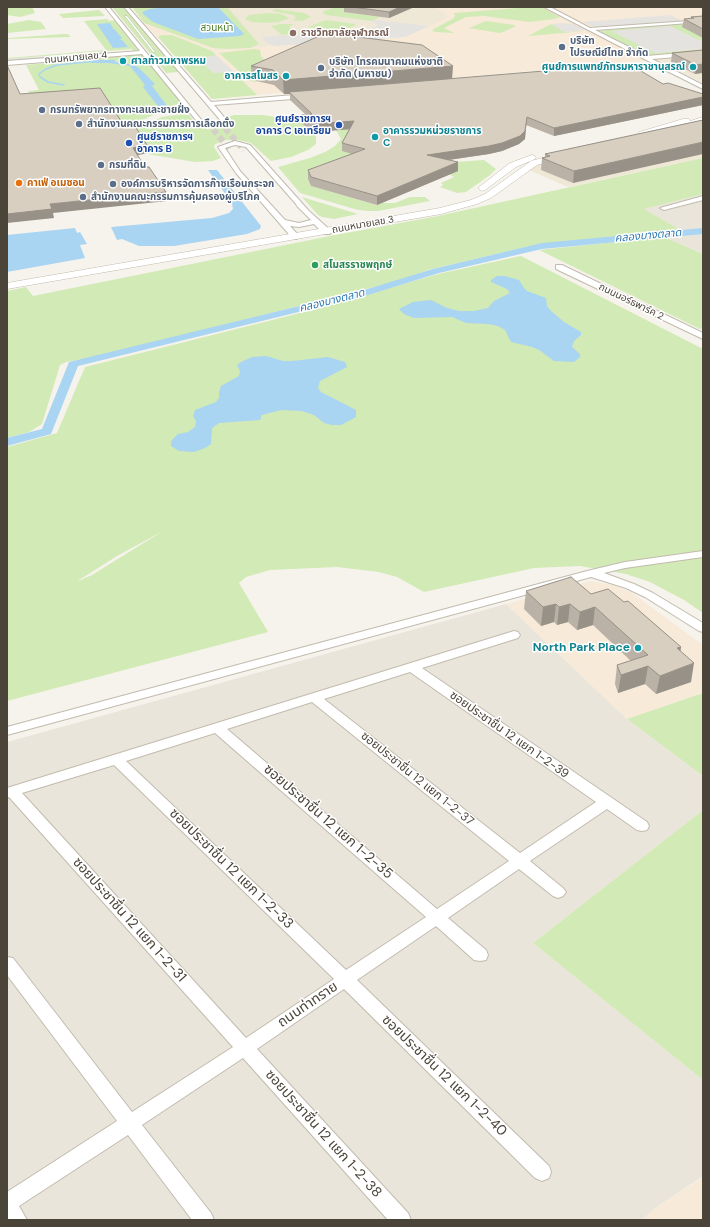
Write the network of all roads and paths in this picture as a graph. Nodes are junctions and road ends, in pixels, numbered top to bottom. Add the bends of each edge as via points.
1 (107, 7) edge
2 (126, 7) edge
3 (546, 7) edge
4 (126, 17) dead end
5 (703, 21) edge
6 (590, 29) junction
7 (154, 51) junction
8 (703, 53) edge
9 (147, 55) junction
10 (169, 55) junction
11 (646, 58) junction
12 (7, 63) edge
13 (657, 64) junction
14 (614, 68) edge
15 (182, 71) junction
16 (161, 73) junction
17 (703, 87) edge
18 (312, 94) edge
19 (210, 103) junction
20 (703, 114) edge
21 (703, 119) edge
22 (219, 120) tunnel mouth
23 (207, 122) tunnel mouth
24 (244, 150) tunnel mouth
25 (231, 151) tunnel mouth
26 (570, 151) edge
27 (240, 161) dead end
28 (253, 177) dead end
29 (703, 198) edge
30 (664, 208) dead end
31 (306, 210) junction
32 (278, 217) junction
33 (322, 227) junction
34 (293, 235) junction
35 (559, 267) dead end
36 (7, 279) edge
37 (7, 286) edge
38 (703, 336) edge
39 (703, 554) edge
40 (591, 573) junction
41 (703, 628) edge
42 (514, 635) dead end
43 (412, 667) junction
44 (315, 698) junction
45 (218, 728) junction
46 (7, 731) edge
47 (116, 759) junction
48 (10, 792) edge
49 (606, 802) junction
50 (642, 826) dead end
51 (518, 861) junction
52 (558, 892) dead end
53 (437, 917) junction
54 (480, 955) dead end
55 (7, 963) edge
56 (346, 980) junction
57 (245, 1048) junction
58 (130, 1122) junction
59 (542, 1172) dead end
60 (7, 1204) edge
61 (17, 1220) edge
62 (204, 1220) edge
63 (401, 1220) edge

1 - 9 street
2 - 10 street
3 - 6 street
4 - 7 street
5 - 6 street
6 - 11 street
7 - 9 street
7 - 10 street
8 - 11 street
9 - 12 street, ถนนหมายเลข 4
9 - 16 street
10 - 15 street
11 - 13 street
13 - 14 street
13 - 17 street
15 - 19 street
15 - 22 street via 189,86
16 - 19 street via 201,123 224,123
16 - 23 street via 178,87
18 - 19 street
20 - 21 street via 634,137 673,130
24 - 31 street via 281,191
25 - 27 street
26 - 33 street, ถนนหมายเลข 3 via 520,161 459,201
28 - 32 street
29 - 30 street
31 - 32 street via 248,146 235,143 221,147 238,172
31 - 33 street
32 - 33 street via 296,225
32 - 34 street
33 - 34 street, ถนนหมายเลข 3
34 - 36 street, ถนนหมายเลข 3
34 - 37 street, ถนนหมายเลข 3
35 - 38 street, ถนนนอร์ธพาร์ค 2
39 - 40 street via 625,565
40 - 41 street via 649,595
40 - 46 street
42 - 43 street
43 - 44 street
43 - 49 street, ซอยประชาชื่น 12 แยก 1-2-39
44 - 45 street
44 - 51 street, ซอยประชาชื่น 12 แยก 1-2-37
45 - 47 street
45 - 53 street, ซอยประชาชื่น 12 แยก 1-2-35
47 - 48 street
47 - 56 street, ซอยประชาชื่น 12 แยก 1-2-33
48 - 57 street, ซอยประชาชื่น 12 แยก 1-2-31
49 - 50 street, ซอยประชาชื่น 12 แยก 1-2-39
49 - 51 street, ถนนท่าทราย
51 - 52 street, ซอยประชาชื่น 12 แยก 1-2-37
51 - 53 street, ถนนท่าทราย
53 - 54 street, ซอยประชาชื่น 12 แยก 1-2-35
53 - 56 street, ถนนท่าทราย
55 - 58 street
56 - 57 street, ถนนท่าทราย
56 - 59 street, ซอยประชาชื่น 12 แยก 1-2-40
57 - 58 street, ถนนท่าทราย
57 - 63 street, ซอยประชาชื่น 12 แยก 1-2-38
58 - 60 street, ถนนท่าทราย
58 - 62 street
60 - 61 street

